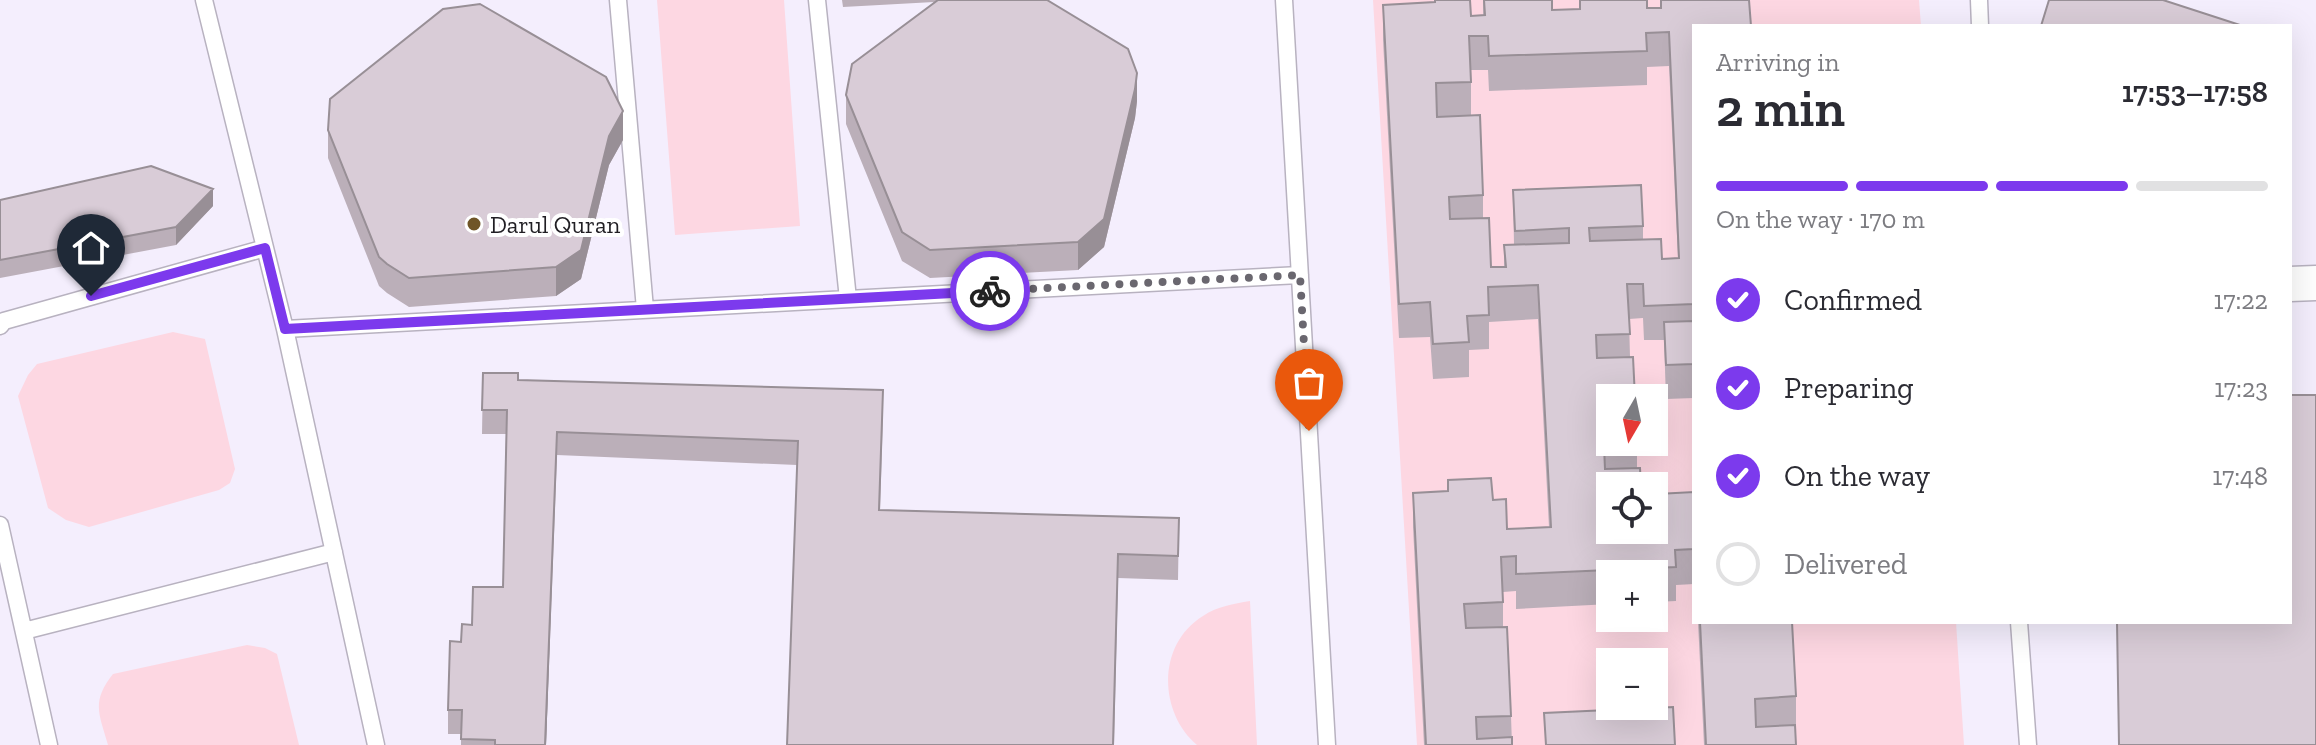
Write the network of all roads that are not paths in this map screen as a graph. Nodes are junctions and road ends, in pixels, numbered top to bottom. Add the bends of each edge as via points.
1 (204, 0) edge
2 (618, 0) edge
3 (817, 0) edge
4 (1284, 0) edge
5 (1979, 0) edge
6 (1980, 24) edge
7 (265, 248) junction
8 (1300, 275) junction
9 (2316, 283) edge
10 (2292, 284) edge
11 (848, 299) junction
12 (645, 309) junction
13 (0, 326) edge
14 (285, 329) junction
15 (0, 525) edge
16 (334, 552) junction
17 (2019, 624) edge
18 (24, 631) junction
19 (49, 745) edge
20 (376, 745) edge
21 (1327, 745) edge
22 (2028, 745) edge

1 - 7 lane
2 - 12 lane
3 - 11 lane
4 - 8 lane
5 - 6 lane
7 - 13 lane
7 - 14 lane
8 - 11 lane
8 - 21 lane
9 - 10 street
11 - 12 lane
12 - 14 lane
14 - 16 lane
15 - 18 lane
16 - 18 lane
16 - 20 lane
17 - 22 lane
18 - 19 lane

